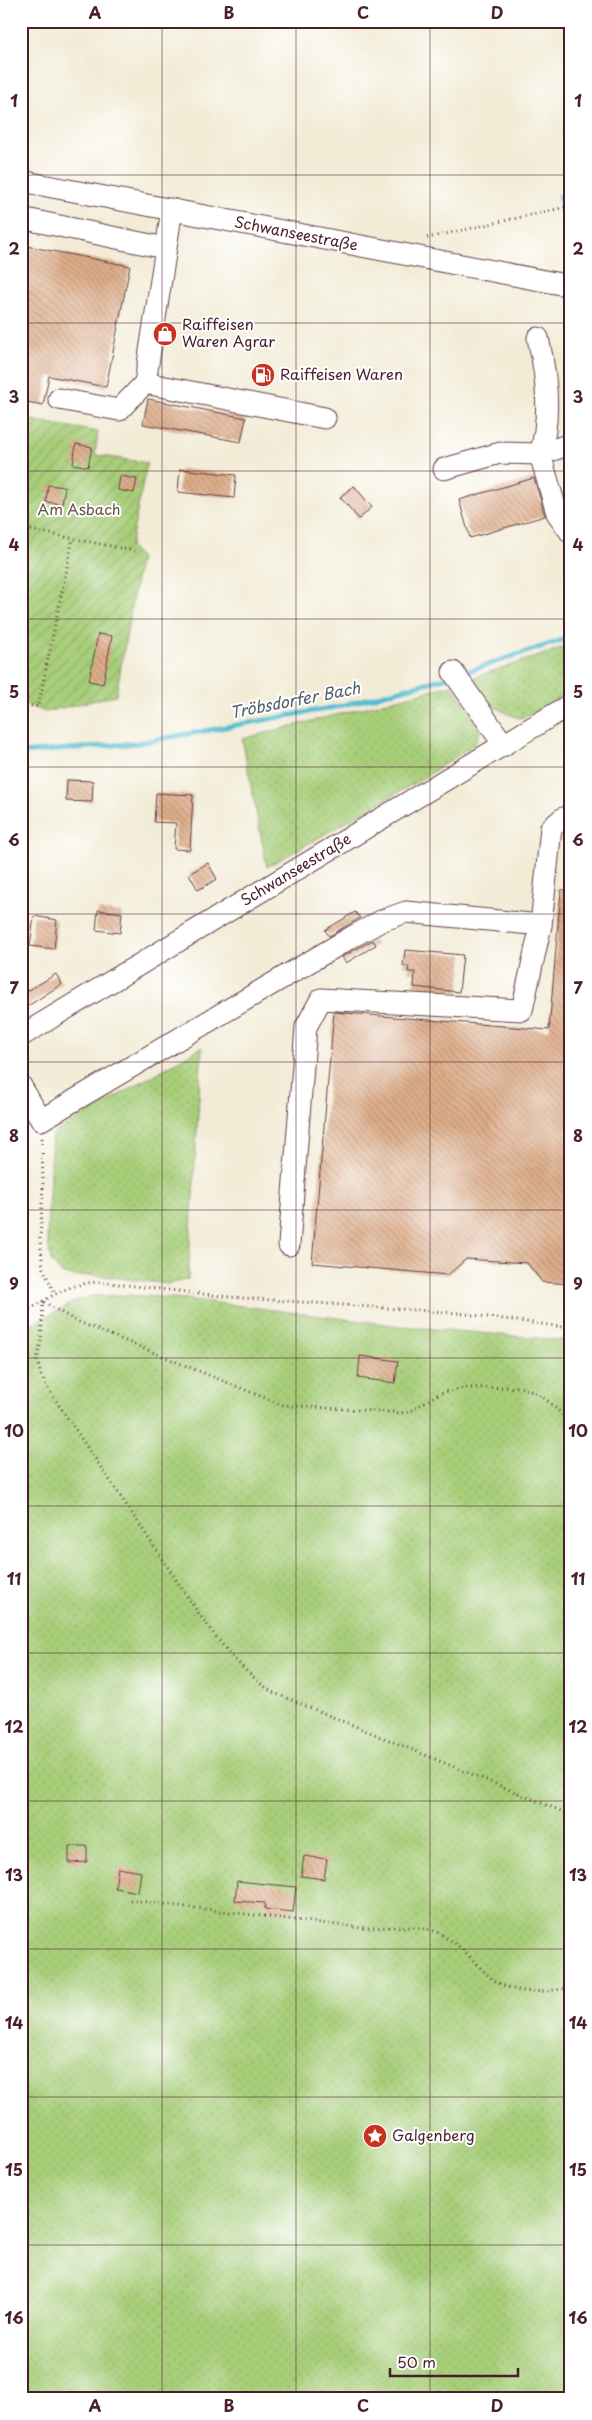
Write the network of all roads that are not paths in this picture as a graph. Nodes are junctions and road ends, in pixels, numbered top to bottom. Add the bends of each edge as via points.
1 (21, 181) edge
2 (172, 209) junction
3 (21, 218) edge
4 (165, 248) junction
5 (571, 286) edge
6 (538, 338) dead end
7 (144, 383) junction
8 (59, 399) dead end
9 (325, 418) dead end
10 (571, 444) edge
11 (540, 454) junction
12 (444, 469) dead end
13 (571, 533) edge
14 (453, 672) dead end
15 (571, 704) edge
16 (504, 745) junction
17 (571, 819) edge
18 (540, 925) junction
19 (21, 1036) edge
20 (21, 1086) edge
21 (289, 1245) dead end

1 - 2 street, Schwanseestraße
2 - 4 street
2 - 5 street, Schwanseestraße
3 - 4 street
4 - 7 street
6 - 11 street via 547,416
7 - 8 street via 118,410
7 - 9 street
10 - 11 street
11 - 12 street via 500,453
11 - 13 street via 557,513
14 - 16 street
15 - 16 street, Schwanseestraße
16 - 19 street, Schwanseestraße
17 - 18 street via 563,818 551,828
18 - 20 street via 406,912 381,920 41,1120
18 - 21 street via 522,1010 321,999 306,1027

